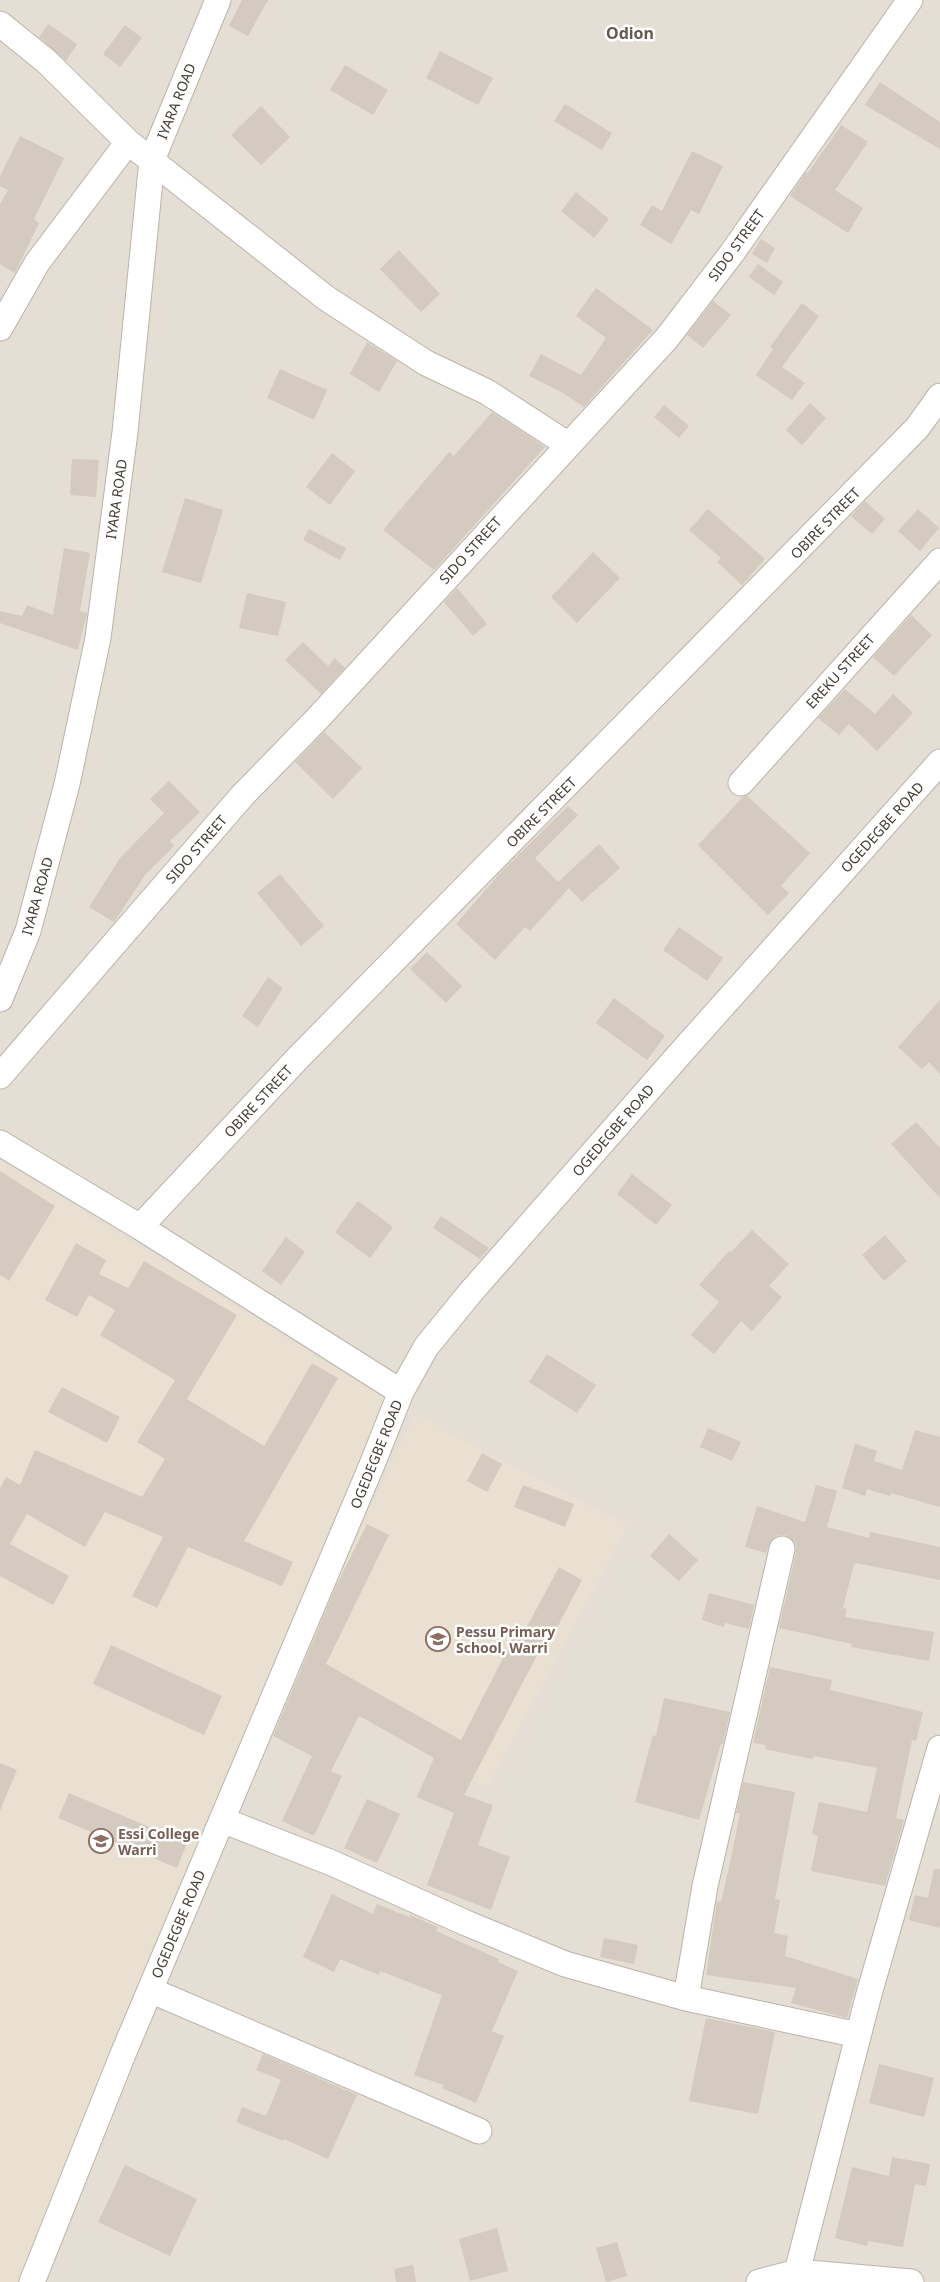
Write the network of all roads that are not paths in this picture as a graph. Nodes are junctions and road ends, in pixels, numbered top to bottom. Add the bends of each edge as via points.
1 (218, 0) edge
2 (910, 0) edge
3 (0, 24) edge
4 (128, 142) junction
5 (152, 160) junction
6 (0, 328) edge
7 (940, 396) edge
8 (567, 444) junction
9 (940, 560) edge
10 (940, 762) edge
11 (741, 783) dead end
12 (0, 999) edge
13 (0, 1076) edge
14 (0, 1142) edge
15 (140, 1227) junction
16 (401, 1392) junction
17 (782, 1549) dead end
18 (940, 1748) edge
19 (222, 1820) junction
20 (150, 1990) junction
21 (686, 1998) junction
22 (858, 2034) junction
23 (479, 2131) dead end
24 (797, 2277) edge
25 (32, 2282) edge
26 (759, 2282) edge
27 (911, 2282) edge

1 - 5 street, IYARA ROAD
2 - 8 street, SIDO STREET via 732,253 667,338
3 - 4 street via 46,61
4 - 5 street
4 - 6 street via 37,263
5 - 8 street via 326,298 418,358 487,392
5 - 12 street, IYARA ROAD via 125,432 98,638 67,784 28,931
7 - 15 street, OBIRE STREET via 917,428 296,1060
8 - 13 street, SIDO STREET via 318,718 242,796
9 - 11 street, EREKU STREET
10 - 16 street, OGEDEGBE ROAD via 477,1285 426,1347
14 - 15 street
15 - 16 street
16 - 19 street, OGEDEGBE ROAD
17 - 21 street via 705,1886
18 - 22 street
19 - 20 street, OGEDEGBE ROAD
19 - 21 street via 332,1863 565,1964
20 - 23 street
20 - 25 street, OGEDEGBE ROAD
21 - 22 street
22 - 24 street
24 - 26 street
24 - 27 street

